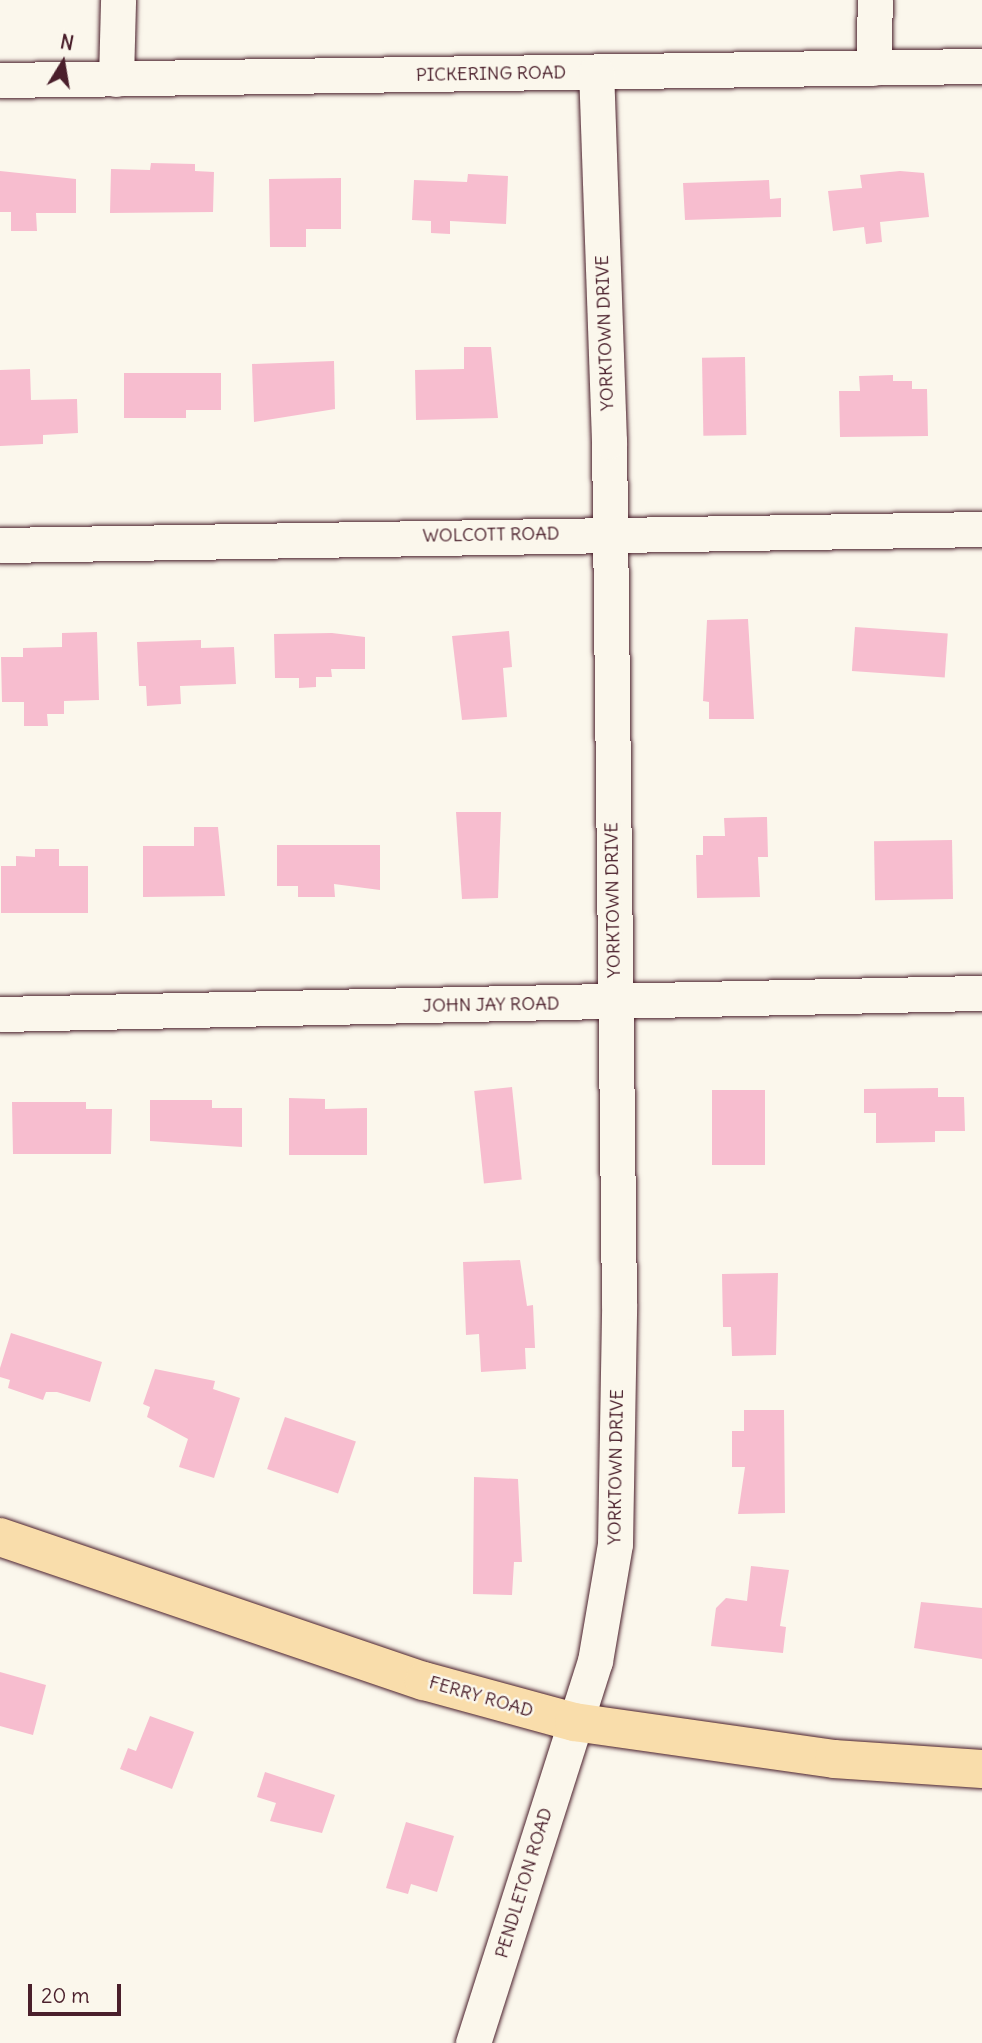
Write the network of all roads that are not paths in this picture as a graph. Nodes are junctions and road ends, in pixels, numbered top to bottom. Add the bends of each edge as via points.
1 (118, 0) edge
2 (875, 0) edge
3 (982, 66) edge
4 (873, 68) junction
5 (596, 72) junction
6 (117, 79) junction
7 (0, 80) edge
8 (982, 529) edge
9 (609, 532) junction
10 (0, 545) edge
11 (982, 993) edge
12 (613, 1003) junction
13 (0, 1014) edge
14 (0, 1537) edge
15 (574, 1722) junction
16 (982, 1769) edge
17 (473, 2043) edge

1 - 6 street
2 - 4 street
3 - 4 street, PICKERING ROAD
4 - 5 street, PICKERING ROAD
5 - 6 street, PICKERING ROAD
5 - 9 street, YORKTOWN DRIVE
6 - 7 street, PICKERING ROAD
8 - 9 street, WOLCOTT ROAD
9 - 10 street, WOLCOTT ROAD
9 - 12 street, YORKTOWN DRIVE
11 - 12 street, JOHN JAY ROAD
12 - 13 street, JOHN JAY ROAD
12 - 15 street, YORKTOWN DRIVE via 615,1544 595,1661
14 - 15 main road, FERRY ROAD via 424,1681
15 - 16 main road, FERRY ROAD via 822,1758
15 - 17 street, PENDLETON ROAD

